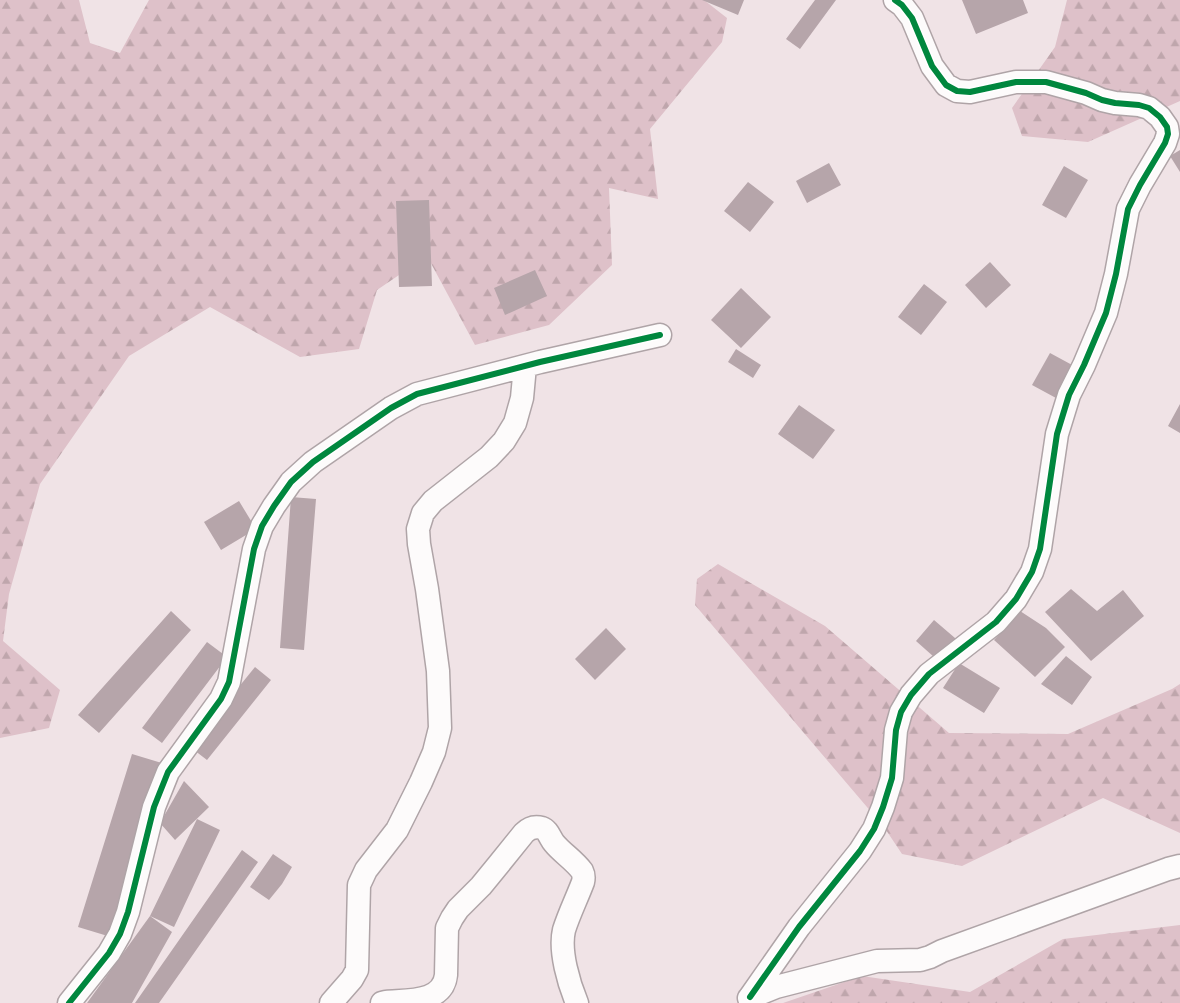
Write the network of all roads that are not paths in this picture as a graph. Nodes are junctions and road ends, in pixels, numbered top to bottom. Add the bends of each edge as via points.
1 (895, 0) edge
2 (660, 335) dead end
3 (525, 366) junction
4 (1180, 866) edge
5 (745, 1000) edge
6 (69, 1003) edge
7 (331, 1003) edge
8 (382, 1003) edge
9 (577, 1003) edge

1 - 5 street via 912,18 932,66 946,85 957,91 970,92 1016,82 1046,82 1102,100 1149,108 1160,117 1168,134 1128,210 1106,314 1069,395 1057,434 1040,549 1032,572 1016,599 996,622 929,674 911,695 896,730 892,778 874,829
2 - 3 street
3 - 6 street via 417,394 312,462 291,482 262,526 254,549 229,682 221,699 168,772 152,816 120,934
3 - 7 street via 522,398 515,423 504,441 489,457 433,501 423,513 418,529 438,671 440,728 434,752 397,830 366,870 359,885 358,970
4 - 5 street via 925,959 877,961 776,987
8 - 9 street via 422,998 436,994 442,988 446,975 447,928 452,918 524,833 534,827 545,830 583,874 563,941 564,958

